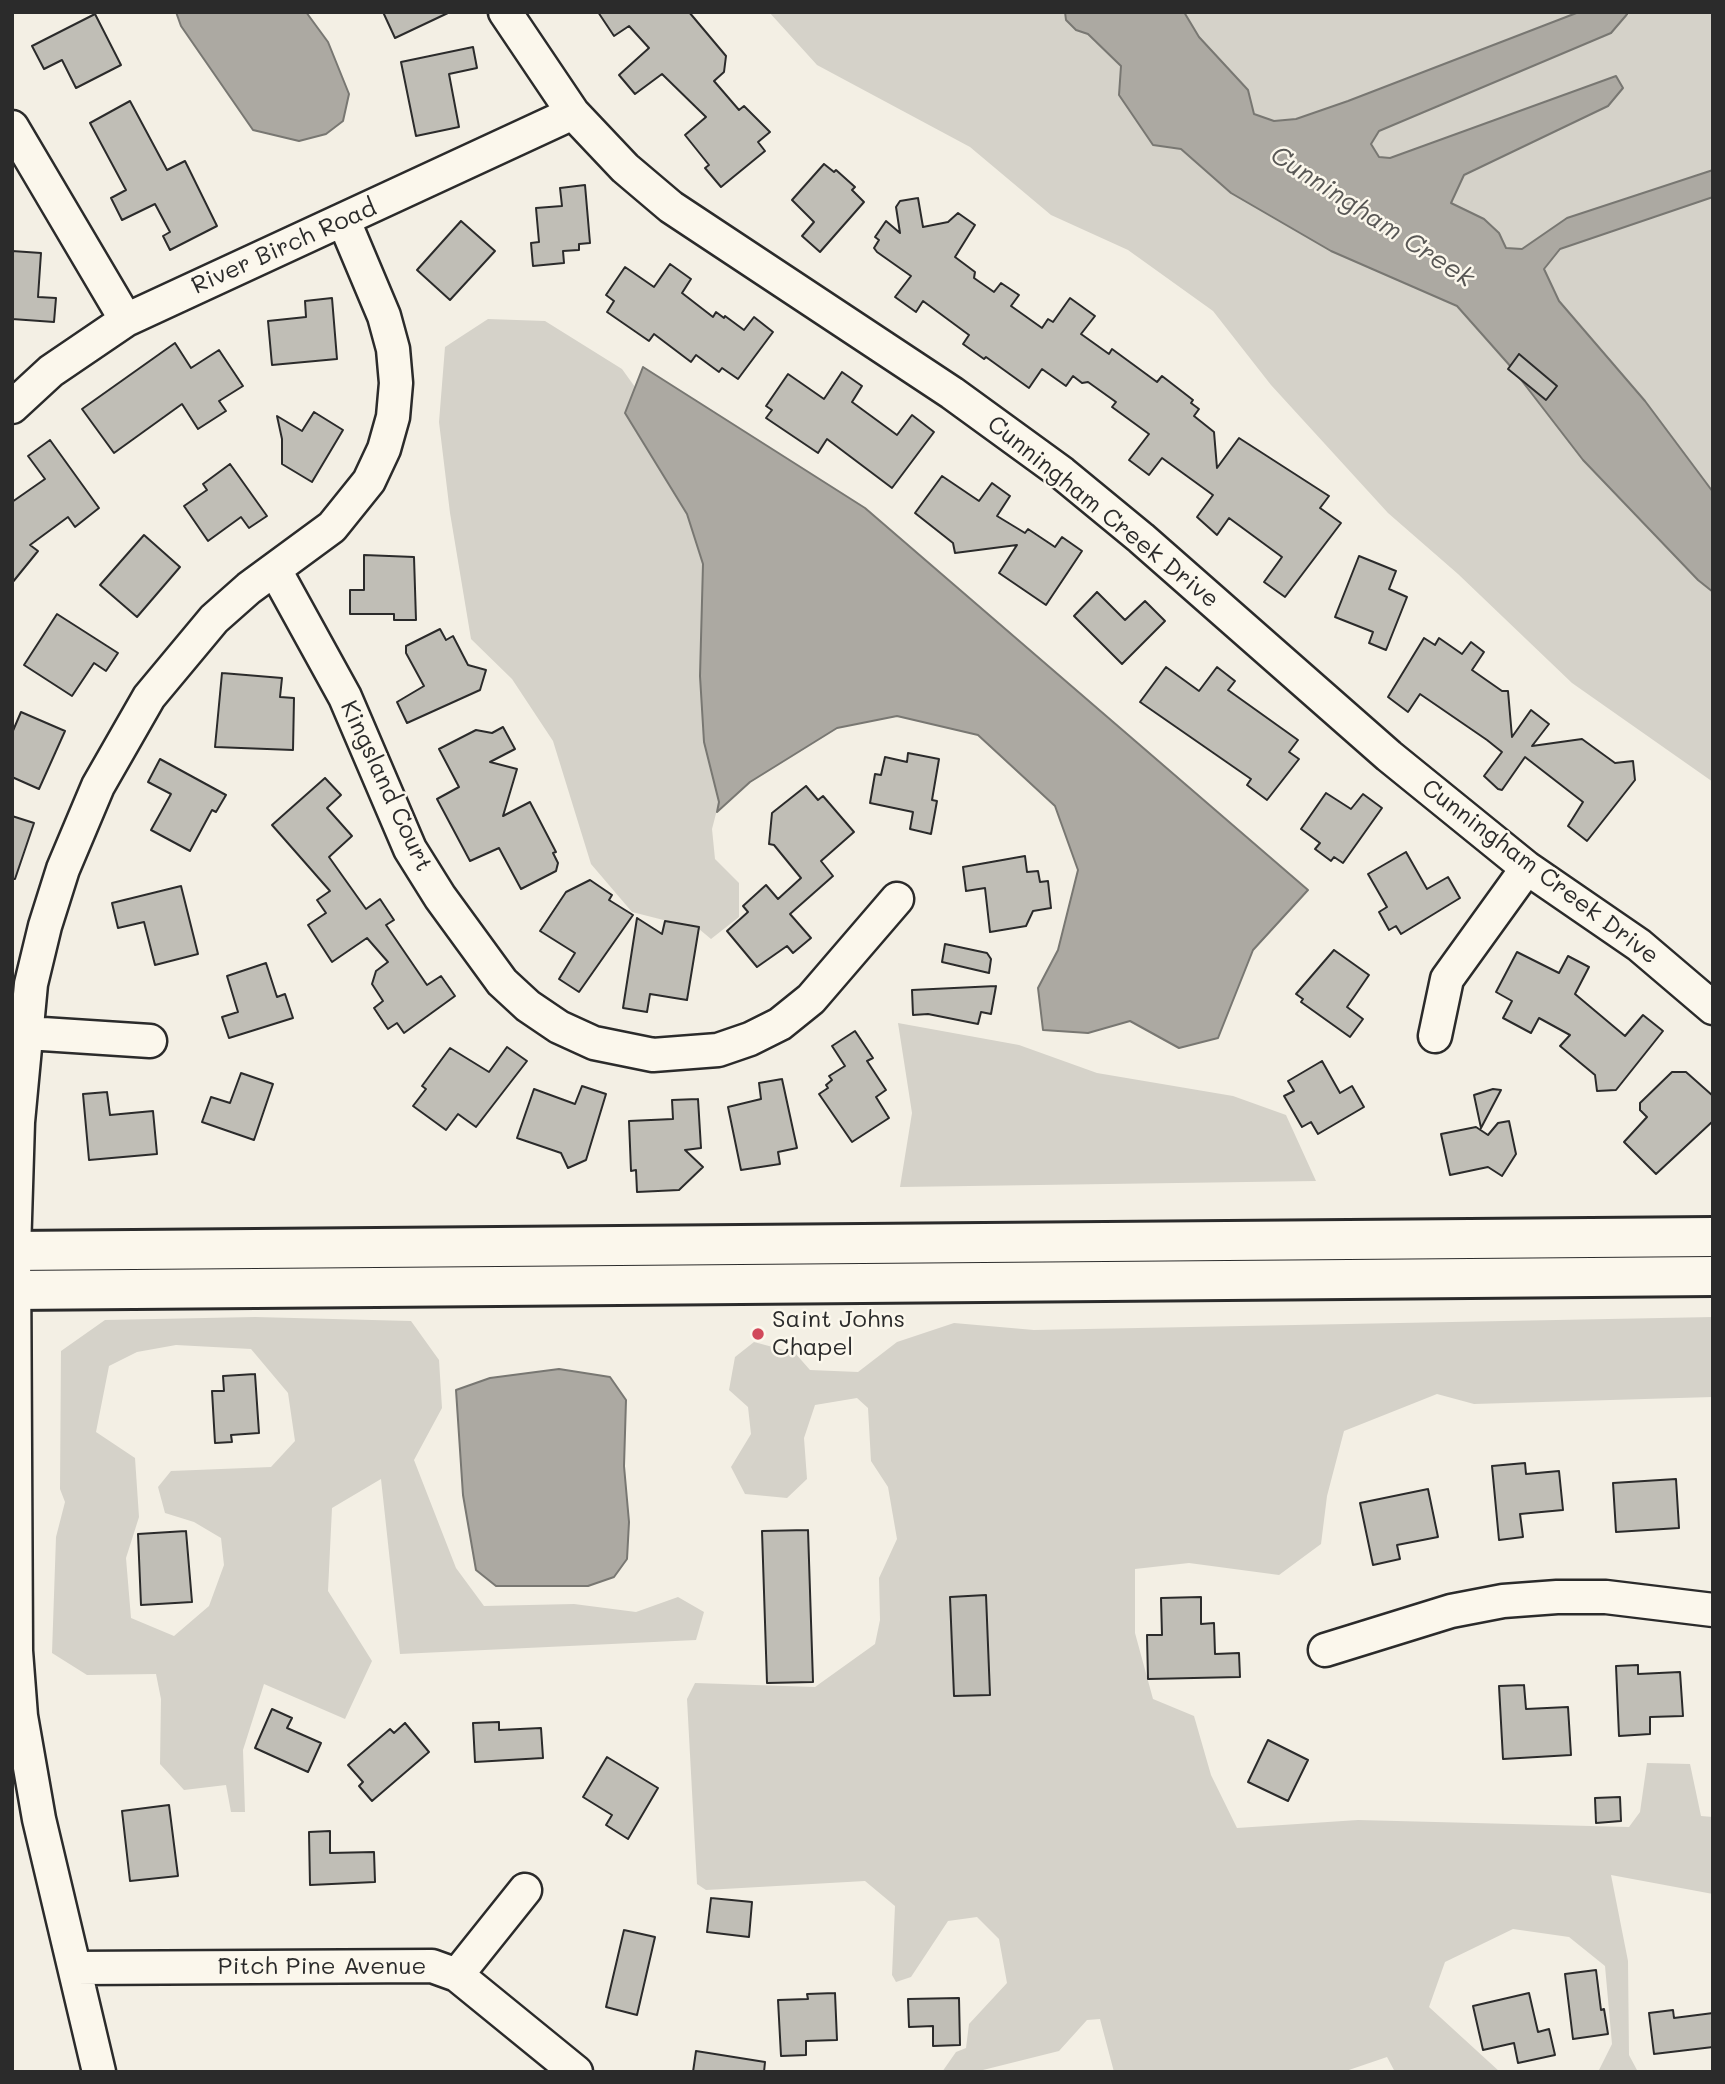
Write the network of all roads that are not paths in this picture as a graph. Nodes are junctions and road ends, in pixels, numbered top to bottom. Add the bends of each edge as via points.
1 (506, 12) edge
2 (573, 113) junction
3 (12, 127) edge
4 (344, 221) junction
5 (126, 320) junction
6 (12, 407) edge
7 (275, 570) junction
8 (1527, 868) junction
9 (897, 899) dead end
10 (1713, 1008) edge
11 (19, 1032) edge
12 (1435, 1037) dead end
13 (150, 1041) dead end
14 (1713, 1237) edge
15 (838, 1243) junction
16 (13, 1251) edge
17 (1713, 1276) edge
18 (836, 1283) junction
19 (13, 1290) edge
20 (1713, 1610) edge
21 (1325, 1650) dead end
22 (525, 1889) dead end
23 (75, 1968) junction
24 (457, 1975) junction
25 (99, 2072) edge
26 (576, 2072) edge

1 - 2 street, Cunningham Creek Drive
2 - 4 street, River Birch Road
2 - 8 street, Cunningham Creek Drive via 625,168 671,207 952,393 1062,473 1389,757
3 - 5 street
4 - 5 street, River Birch Road
4 - 7 street via 393,349 393,417 384,449 352,505 332,527
5 - 6 street, River Birch Road via 51,372
7 - 9 street, Kingsland Court via 345,696 410,849 502,982 559,1027 594,1043 653,1055 718,1050 750,1040 811,999
7 - 11 street via 214,619 157,687 122,741 98,786 48,915
8 - 10 street, Cunningham Creek Drive via 1639,945
8 - 12 street via 1447,979
11 - 13 street
11 - 16 street
14 - 15 main road
15 - 16 main road
15 - 18 main road
16 - 19 street
17 - 18 main road
18 - 19 main road
19 - 23 street via 16,1651 39,1819
20 - 21 street via 1606,1597 1503,1601 1451,1611
22 - 24 street
23 - 24 street, Pitch Pine Avenue via 432,1966
23 - 25 street
24 - 26 street, Pitch Pine Avenue

